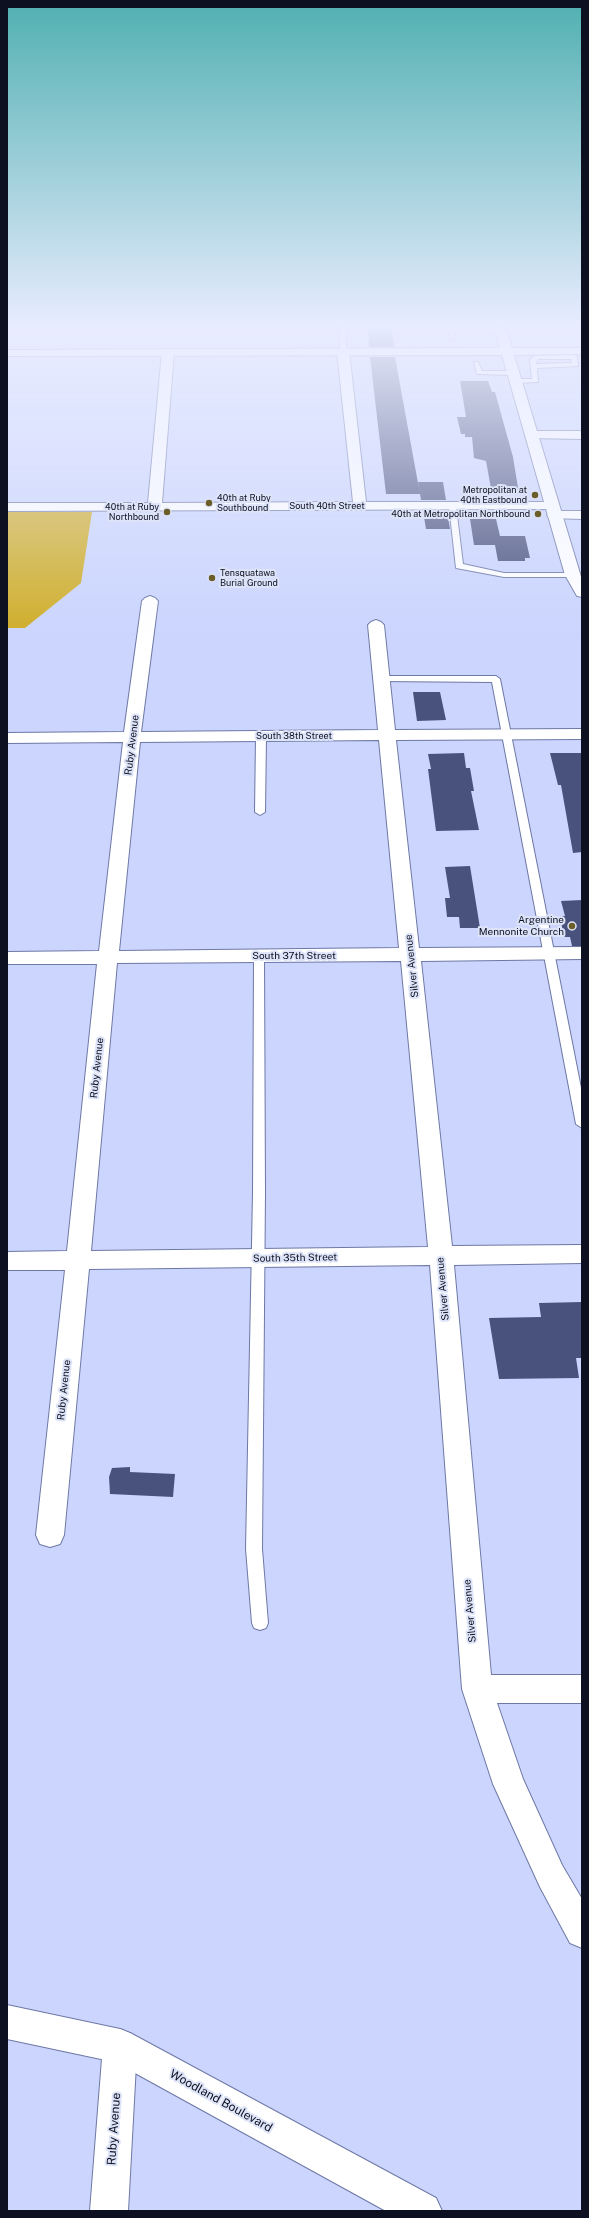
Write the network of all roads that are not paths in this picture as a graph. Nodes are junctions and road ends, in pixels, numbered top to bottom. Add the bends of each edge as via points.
1 (161, 432) edge
2 (352, 432) edge
3 (531, 432) edge
4 (532, 435) junction
5 (582, 435) edge
6 (155, 506) junction
7 (360, 506) junction
8 (7, 507) edge
9 (452, 507) junction
10 (552, 510) junction
11 (582, 516) edge
12 (572, 575) junction
13 (582, 593) edge
14 (150, 601) dead end
15 (376, 625) dead end
16 (382, 680) junction
17 (582, 734) edge
18 (389, 735) junction
19 (508, 735) junction
20 (132, 737) junction
21 (261, 737) junction
22 (7, 738) edge
23 (260, 812) dead end
24 (549, 954) junction
25 (582, 954) edge
26 (411, 955) junction
27 (259, 956) junction
28 (7, 958) edge
29 (108, 958) junction
30 (582, 1124) edge
31 (582, 1254) edge
32 (441, 1256) junction
33 (258, 1258) junction
34 (77, 1260) junction
35 (7, 1261) edge
36 (50, 1535) dead end
37 (260, 1623) dead end
38 (477, 1689) junction
39 (582, 1689) edge
40 (582, 1931) edge
41 (7, 2022) edge
42 (120, 2046) junction
43 (416, 2209) edge
44 (109, 2211) edge

1 - 6 street
2 - 7 street
3 - 4 street
4 - 5 street
4 - 10 street
6 - 7 street, South 40th Street
6 - 8 street, South 40th Street
7 - 9 street, South 40th Street
9 - 10 street, South 40th Street
9 - 12 lane via 459,566 504,574
10 - 11 street, South 40th Street
10 - 12 street
12 - 13 street
14 - 20 street, Ruby Avenue
15 - 16 street, Silver Avenue
16 - 18 street, Silver Avenue
16 - 19 lane via 496,680
17 - 19 street, South 38th Street
18 - 19 street, South 38th Street
18 - 21 street, South 38th Street
18 - 26 street, Silver Avenue
19 - 24 lane
20 - 21 street, South 38th Street
20 - 22 street, South 38th Street
20 - 29 street, Ruby Avenue
21 - 23 lane
24 - 25 street, South 37th Street
24 - 26 street, South 37th Street
24 - 30 lane
26 - 27 street, South 37th Street
26 - 32 street, Silver Avenue
27 - 29 street, South 37th Street
27 - 33 lane
28 - 29 street, South 37th Street
29 - 34 street, Ruby Avenue
31 - 32 street, South 35th Street
32 - 33 street, South 35th Street
32 - 38 street, Silver Avenue
33 - 34 street, South 35th Street
33 - 37 lane via 254,1549
34 - 35 street, South 35th Street
34 - 36 street, Ruby Avenue
38 - 39 street
38 - 40 street, Silver Avenue via 509,1784 551,1876
41 - 42 street, Woodland Boulevard
42 - 43 street, Woodland Boulevard
42 - 44 street, Ruby Avenue

